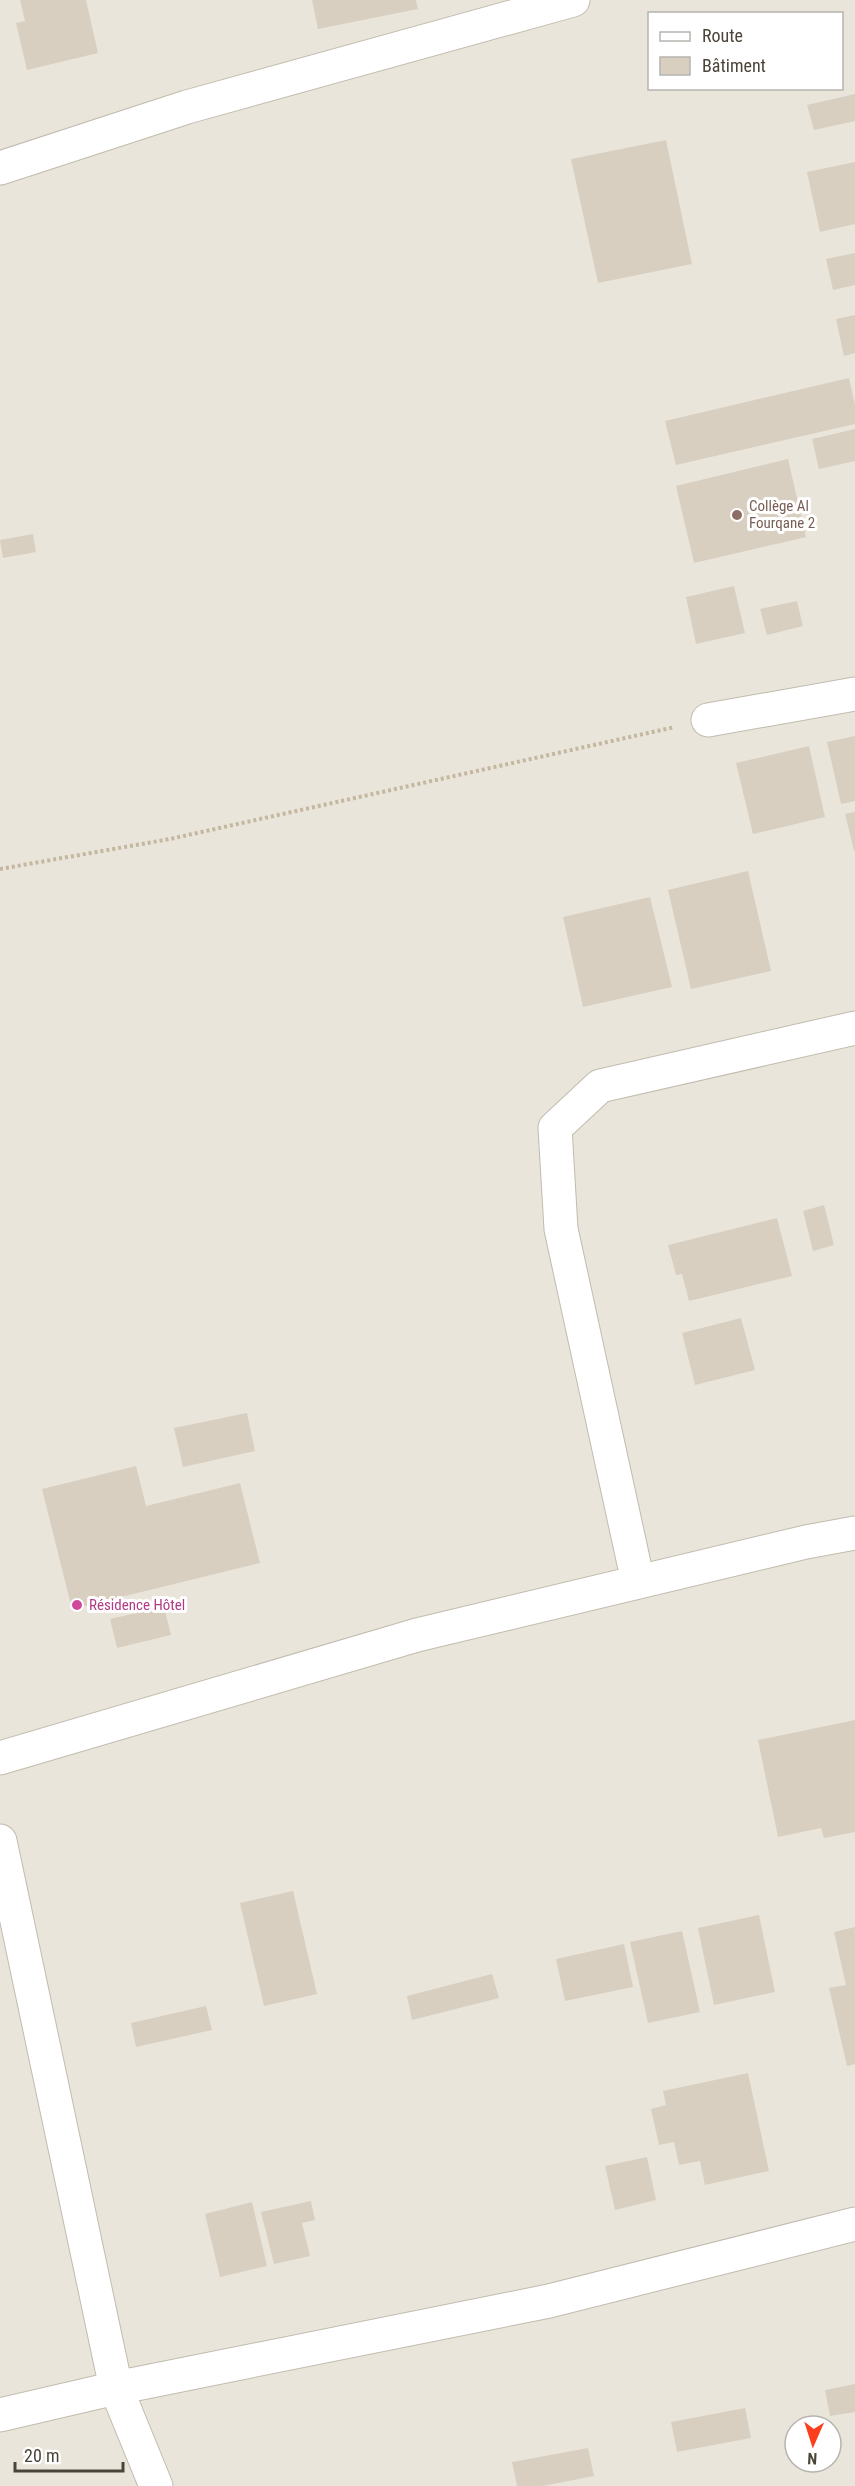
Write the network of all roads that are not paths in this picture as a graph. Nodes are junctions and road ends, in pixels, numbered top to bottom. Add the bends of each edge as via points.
1 (573, 0) edge
2 (0, 168) edge
3 (855, 694) edge
4 (708, 720) road end
5 (855, 1028) edge
6 (855, 1533) edge
7 (638, 1582) junction
8 (0, 1758) edge
9 (0, 1841) edge
10 (855, 2224) edge
11 (116, 2388) junction
12 (0, 2415) edge
13 (156, 2486) edge

1 - 2 street via 187,107
3 - 4 street
5 - 7 street via 600,1086 555,1128 561,1229
6 - 7 street
7 - 8 street via 417,1635
9 - 11 street
10 - 11 street via 549,2301
11 - 12 street
11 - 13 street

